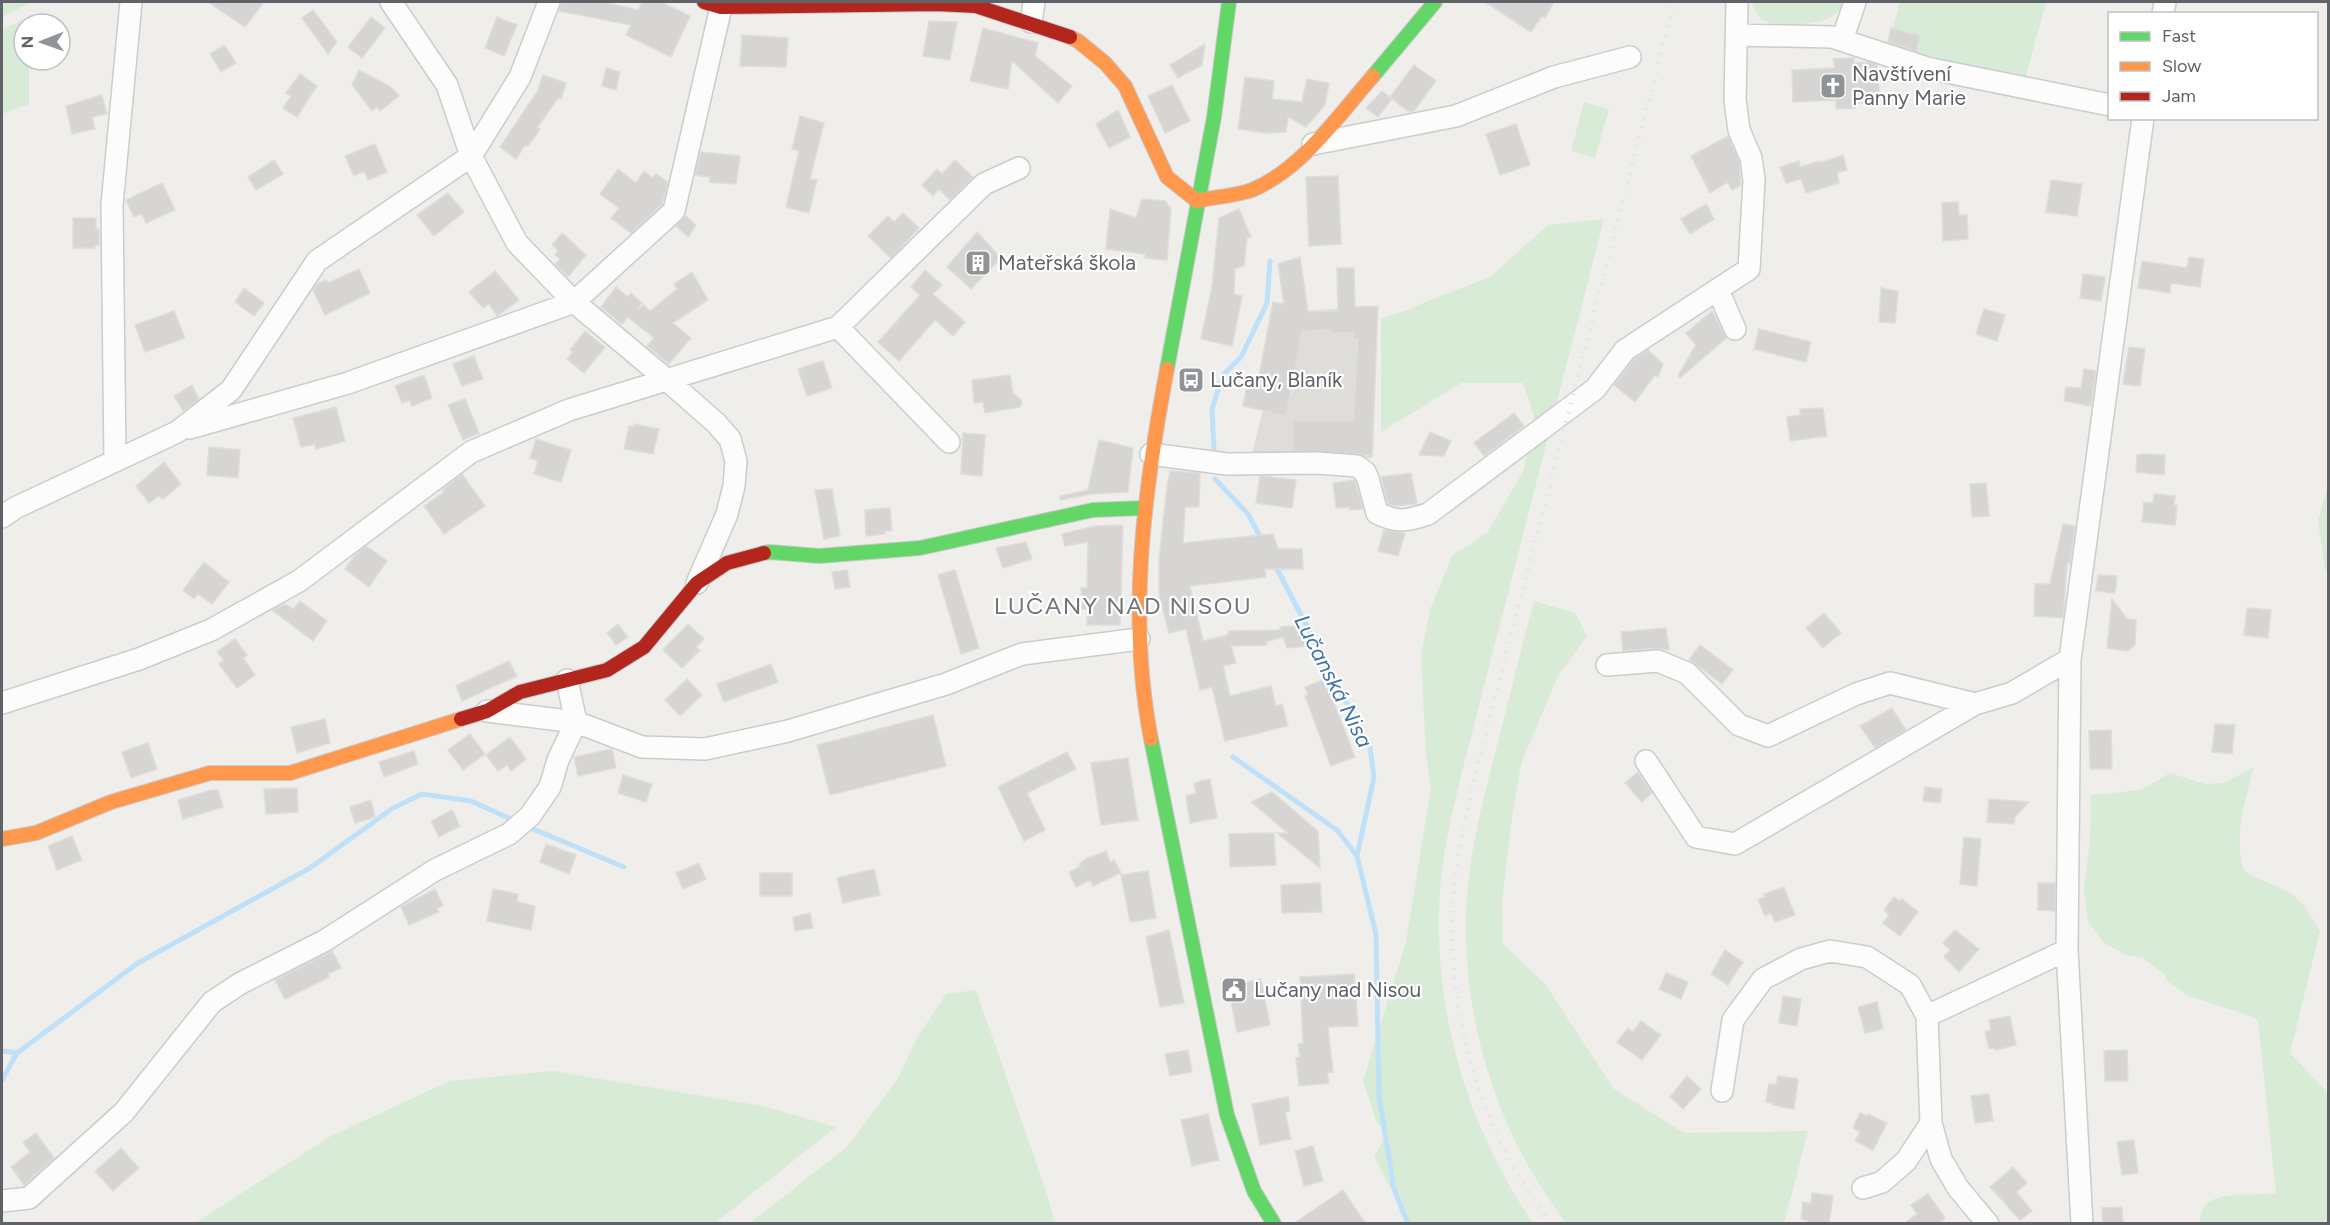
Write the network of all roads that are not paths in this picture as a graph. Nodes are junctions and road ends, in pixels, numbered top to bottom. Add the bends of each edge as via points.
1 (131, 2) edge
2 (391, 2) edge
3 (549, 2) edge
4 (1230, 2) edge
5 (1435, 2) edge
6 (1737, 2) edge
7 (1855, 2) edge
8 (713, 4) edge
9 (1033, 12) edge
10 (1737, 35) junction
11 (1842, 40) junction
12 (1630, 57) dead end
13 (2108, 105) edge
14 (2143, 120) edge
15 (1313, 144) junction
16 (471, 156) junction
17 (1019, 168) dead end
18 (1197, 201) junction
19 (1718, 290) junction
20 (574, 302) junction
21 (838, 327) junction
22 (1736, 329) dead end
23 (667, 380) junction
24 (177, 432) junction
25 (949, 442) dead end
26 (1151, 454) junction
27 (115, 461) junction
28 (1144, 508) junction
29 (2, 517) edge
30 (697, 583) junction
31 (1139, 639) junction
32 (2070, 659) junction
33 (1607, 665) dead end
34 (567, 680) junction
35 (2, 703) edge
36 (1975, 704) junction
37 (487, 711) junction
38 (576, 722) junction
39 (1646, 762) dead end
40 (2, 839) edge
41 (2067, 950) junction
42 (1927, 1016) junction
43 (1722, 1091) dead end
44 (1931, 1124) junction
45 (1863, 1188) dead end
46 (2, 1201) edge
47 (1274, 1224) edge
48 (1988, 1224) edge
49 (2082, 1224) edge

1 - 27 street via 112,205
2 - 16 street via 447,85
3 - 16 street via 520,77
4 - 18 street via 1214,117
5 - 15 street
6 - 10 street
7 - 11 street
8 - 9 street via 936,4
8 - 20 street via 674,211
9 - 18 street via 1078,41 1125,86 1167,177
10 - 11 street
10 - 19 street via 1739,130 1751,158 1754,180 1749,269
11 - 13 street via 1927,68
12 - 15 street via 1554,77 1456,116
14 - 32 street
15 - 18 street via 1283,172 1251,190
16 - 20 street via 517,243
16 - 24 street via 317,261 231,390
17 - 21 street via 984,184
18 - 26 street
19 - 22 street
19 - 26 street via 1625,350 1595,389 1506,457 1428,514 1406,521 1377,513 1368,479 1357,466 1227,464
20 - 23 street
20 - 24 street via 348,383
21 - 23 street
21 - 25 street
23 - 30 street via 730,439 736,461 727,514
23 - 35 street via 569,410 471,452 299,581 212,630 139,659
24 - 27 street
26 - 28 street
27 - 29 street
28 - 30 street via 1093,510 920,548 819,556 770,552 727,563
28 - 31 street
30 - 34 street via 644,647 607,670
31 - 38 street via 1022,654 946,684 788,731 705,748 642,747
31 - 47 street via 1145,709 1227,1115 1254,1191
32 - 36 street via 2012,693
32 - 41 street
33 - 36 street via 1658,661 1687,673 1739,725 1768,736 1856,694 1890,683
34 - 37 street via 520,692
34 - 38 street
36 - 39 street via 1735,844 1696,837
37 - 38 street
37 - 40 street via 290,774 210,773 111,802 36,833
38 - 46 street via 550,787 530,816 509,834 435,870 324,941 241,982 212,1002 124,1112 29,1198
41 - 42 street
41 - 49 street
42 - 43 street via 1910,984 1867,957 1830,951 1801,959 1763,979 1733,1020
42 - 44 street
44 - 45 street via 1906,1161 1882,1182
44 - 48 street via 1941,1160

